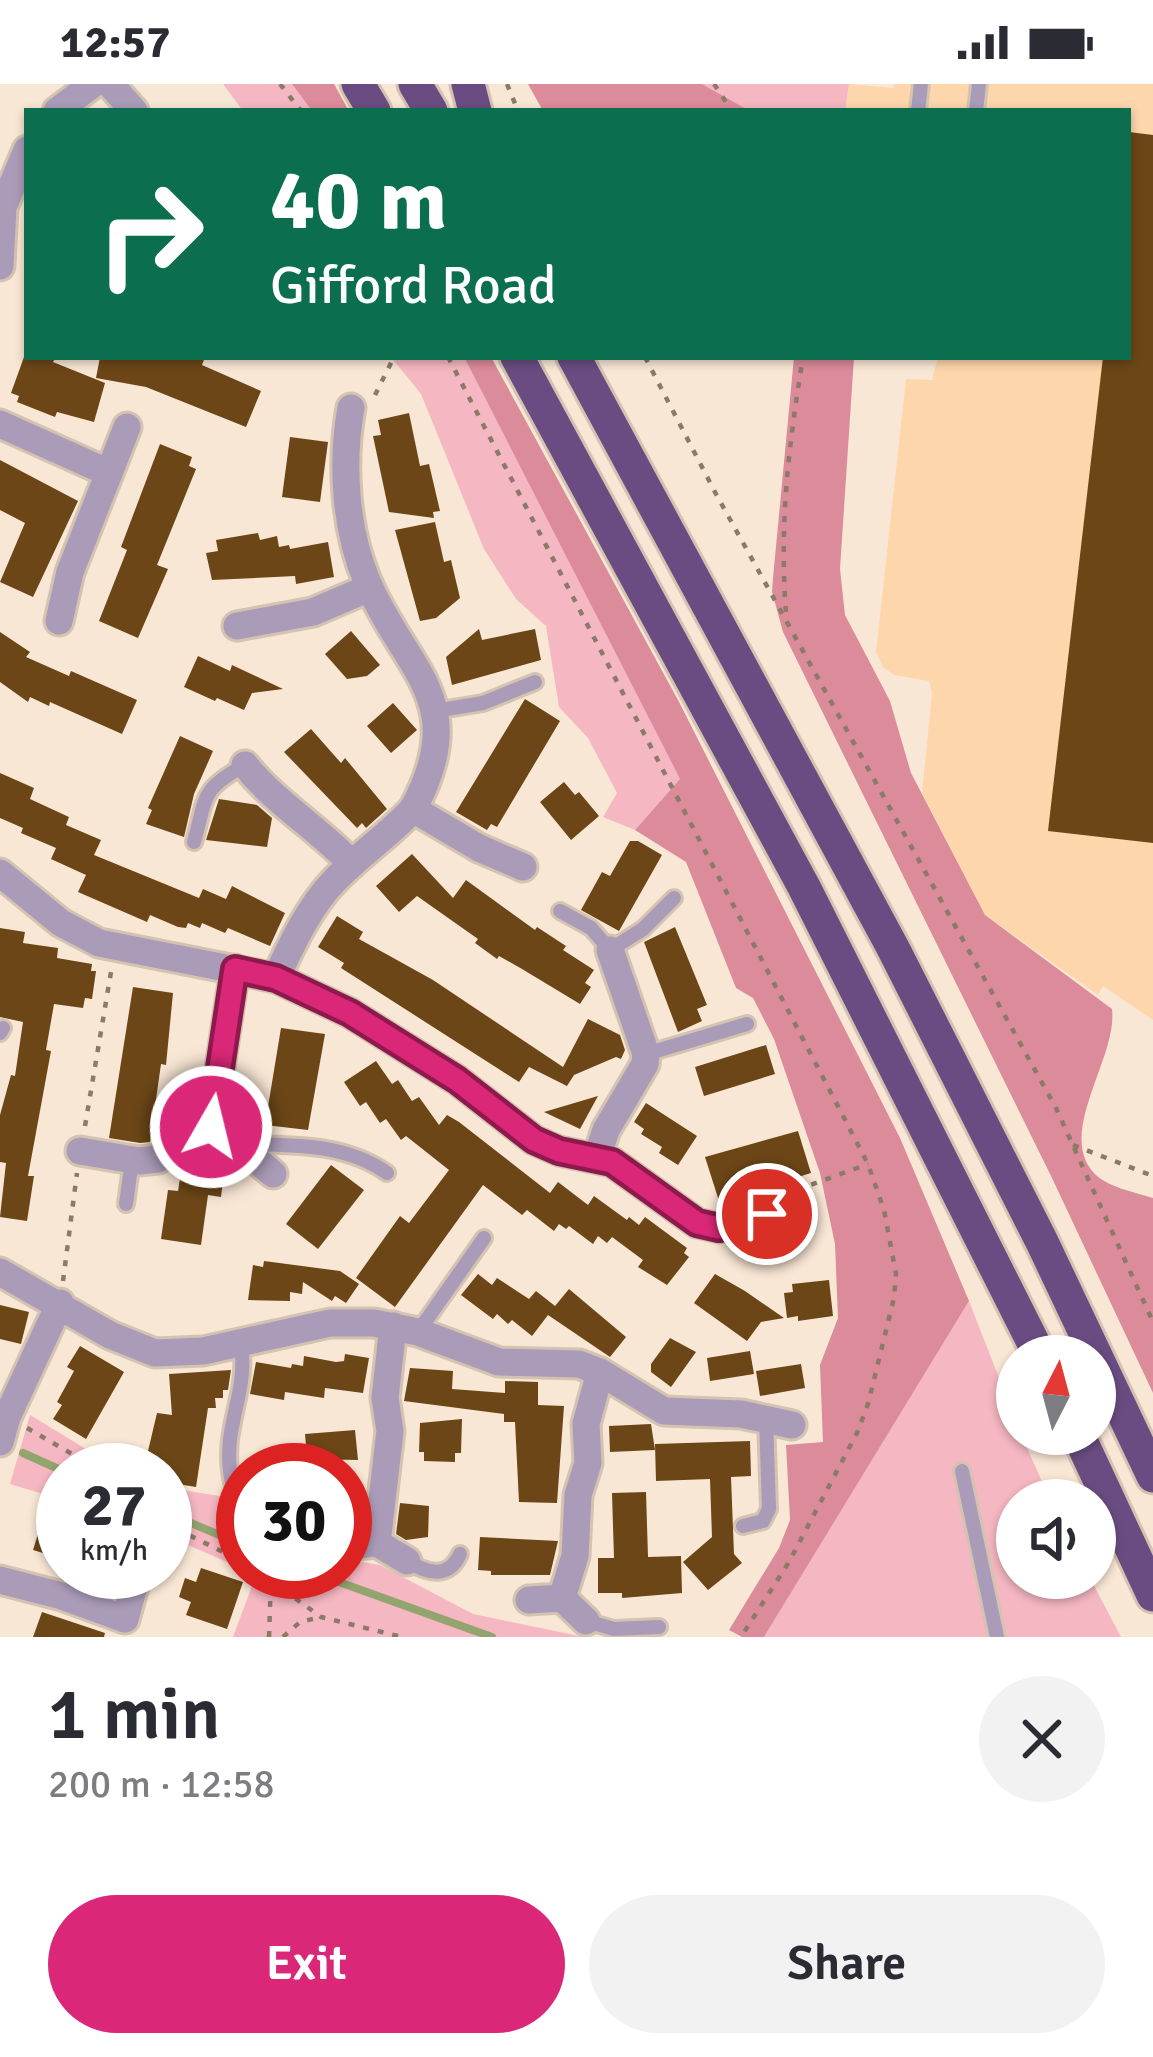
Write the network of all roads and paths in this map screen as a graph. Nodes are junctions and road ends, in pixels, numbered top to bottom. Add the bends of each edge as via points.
1 (93, 84) edge
2 (110, 84) edge
3 (280, 84) edge
4 (61, 108) edge
5 (131, 108) edge
6 (299, 108) edge
7 (24, 157) edge
8 (0, 266) edge
9 (393, 360) edge
10 (450, 360) edge
11 (519, 360) edge
12 (576, 360) edge
13 (647, 360) edge
14 (803, 360) edge
15 (351, 407) joint
16 (0, 424) edge
17 (127, 427) dead end
18 (109, 473) junction
19 (370, 588) junction
20 (787, 617) junction
21 (59, 620) dead end
22 (237, 626) dead end
23 (535, 682) dead end
24 (435, 711) junction
25 (245, 765) joint
26 (413, 808) junction
27 (194, 842) dead end
28 (352, 864) junction
29 (524, 867) dead end
30 (0, 873) edge
31 (674, 898) dead end
32 (560, 911) dead end
33 (610, 950) junction
34 (235, 969) junction
35 (276, 978) junction
36 (747, 1024) dead end
37 (646, 1054) junction
38 (211, 1127) junction
39 (237, 1144) junction
40 (1072, 1145) junction
41 (80, 1151) dead end
42 (597, 1157) junction
43 (132, 1160) junction
44 (868, 1165) junction
45 (387, 1173) dead end
46 (273, 1174) dead end
47 (1153, 1176) edge
48 (126, 1204) dead end
49 (767, 1214) joint
50 (484, 1238) dead end
51 (0, 1272) edge
52 (60, 1303) junction
53 (1153, 1322) edge
54 (405, 1329) junction
55 (1030, 1335) edge
56 (241, 1343) junction
57 (600, 1372) junction
58 (779, 1422) joint
59 (3, 1430) edge
60 (226, 1443) edge
61 (36, 1444) edge
62 (1088, 1455) edge
63 (962, 1471) dead end
64 (1153, 1476) edge
65 (743, 1526) dead end
66 (372, 1543) edge
67 (377, 1543) junction
68 (460, 1554) dead end
69 (407, 1561) joint
70 (0, 1580) edge
71 (1153, 1595) edge
72 (562, 1598) junction
73 (134, 1599) edge
74 (270, 1599) edge
75 (297, 1599) edge
76 (529, 1600) dead end
77 (321, 1617) junction
78 (586, 1621) joint
79 (659, 1627) dead end
80 (130, 1631) edge
81 (269, 1637) edge
82 (283, 1637) edge
83 (402, 1637) edge
84 (741, 1637) edge
85 (997, 1637) edge

1 - 4 street
2 - 5 street
3 - 6 path
7 - 8 street via 3,207
9 - 15 path via 363,410
10 - 44 path
11 - 55 highway via 854,983
12 - 64 highway via 893,947
13 - 20 path
14 - 20 path via 784,491
15 - 19 street via 350,507
16 - 18 street
17 - 18 street
18 - 21 street
19 - 22 street via 314,612
19 - 24 street
20 - 40 path
23 - 24 lane
24 - 26 street via 431,772
25 - 27 lane via 205,793
25 - 28 street
26 - 28 street
26 - 29 street
28 - 35 street via 315,905
30 - 34 street via 99,943
31 - 33 lane
32 - 33 lane
33 - 37 street
34 - 35 street
34 - 38 street
35 - 42 street via 391,1036 534,1140
36 - 37 lane
37 - 42 street
38 - 39 street
38 - 43 street via 158,1160
39 - 45 lane via 334,1150
39 - 46 street
40 - 47 path
40 - 53 path
41 - 43 street
42 - 49 street via 709,1227
43 - 48 lane
44 - 49 path via 778,1197 782,1210
44 - 84 path via 896,1274 868,1404 789,1562
50 - 54 lane
51 - 52 street
52 - 56 street via 155,1353
52 - 59 street
54 - 56 street via 330,1323
54 - 57 street via 499,1362 563,1361
54 - 67 street via 385,1398
56 - 60 lane via 244,1374
57 - 58 street via 664,1411
57 - 72 street
58 - 65 lane via 769,1509 763,1521
59 - 61 path
62 - 71 highway
63 - 85 lane
66 - 67 street
67 - 69 street
68 - 69 lane via 442,1572
70 - 80 street via 62,1596
72 - 76 street
72 - 78 street
73 - 80 street
74 - 81 path
75 - 77 path
77 - 82 path
77 - 83 path
78 - 79 lane

